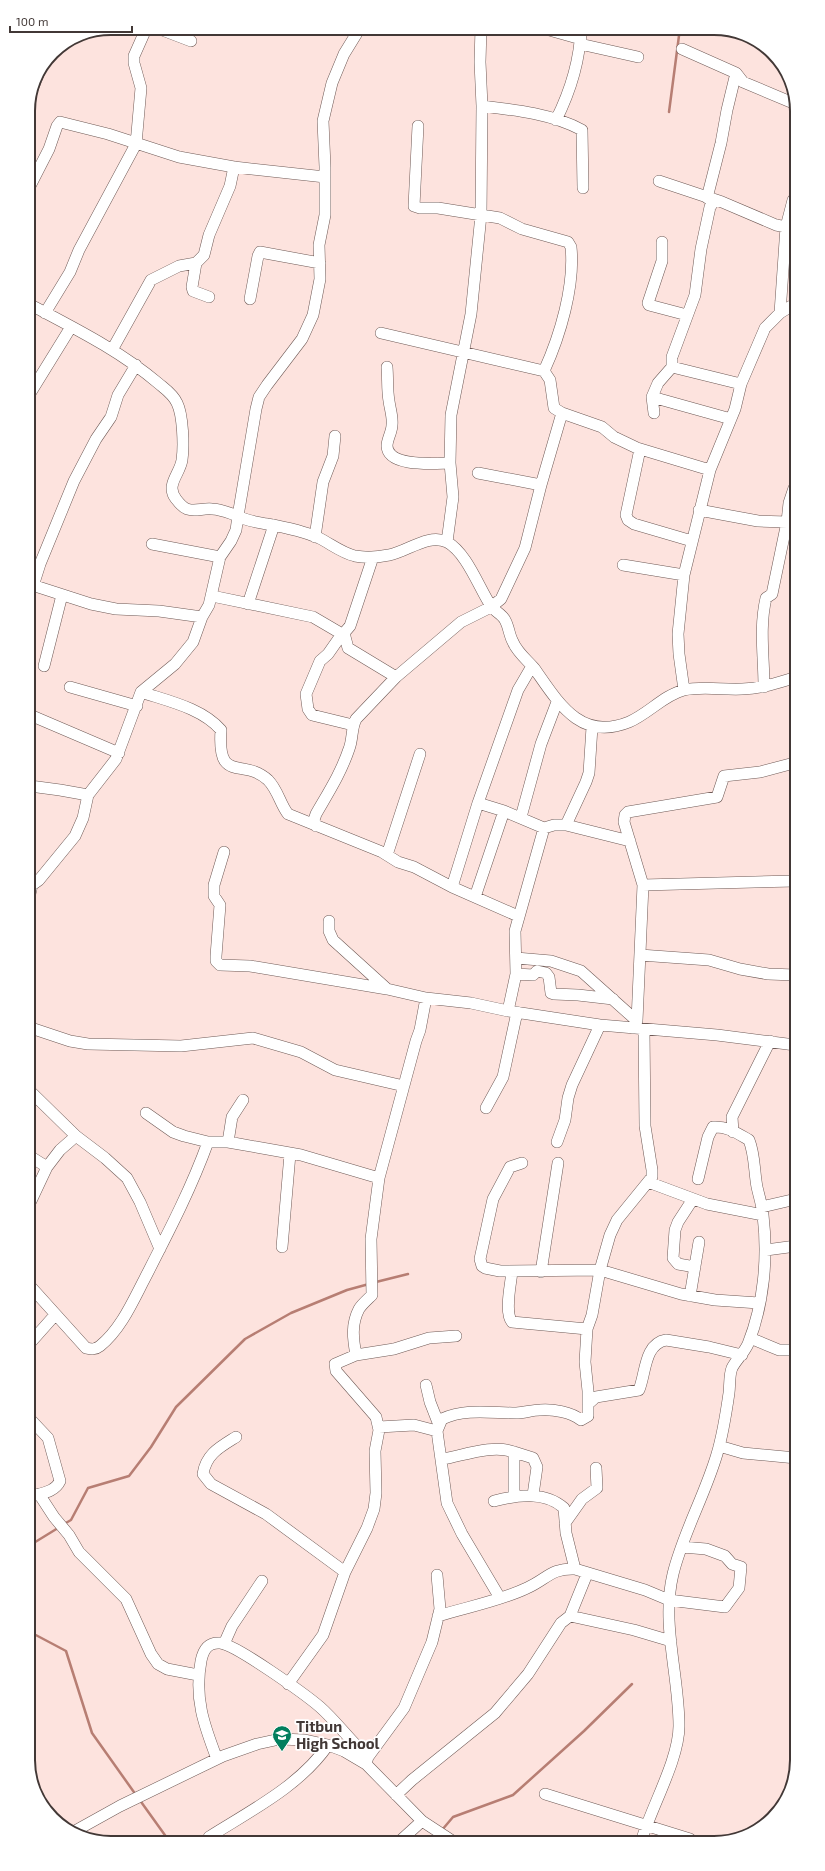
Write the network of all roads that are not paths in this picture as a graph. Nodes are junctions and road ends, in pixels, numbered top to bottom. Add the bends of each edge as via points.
1 (145, 35) edge
2 (172, 35) edge
3 (356, 35) edge
4 (481, 35) edge
5 (581, 37) edge
6 (191, 41) dead end
7 (682, 49) dead end
8 (638, 57) dead end
9 (736, 73) junction
10 (790, 102) edge
11 (482, 106) junction
12 (556, 120) junction
13 (418, 126) dead end
14 (136, 144) junction
15 (234, 166) junction
16 (35, 176) edge
17 (325, 177) junction
18 (659, 181) dead end
19 (583, 188) dead end
20 (711, 199) junction
21 (790, 212) edge
22 (481, 215) junction
23 (786, 227) junction
24 (662, 242) dead end
25 (196, 263) junction
26 (320, 263) junction
27 (209, 297) dead end
28 (250, 299) dead end
29 (35, 307) edge
30 (790, 307) edge
31 (45, 313) junction
32 (780, 313) junction
33 (687, 315) junction
34 (71, 327) junction
35 (382, 332) dead end
36 (112, 350) junction
37 (464, 351) junction
38 (136, 365) junction
39 (387, 367) dead end
40 (672, 367) junction
41 (544, 371) junction
42 (742, 384) junction
43 (35, 385) edge
44 (652, 398) junction
45 (562, 413) junction
46 (654, 413) dead end
47 (731, 419) junction
48 (335, 436) dead end
49 (640, 449) junction
50 (450, 463) junction
51 (710, 470) junction
52 (478, 473) dead end
53 (541, 485) junction
54 (790, 500) edge
55 (699, 510) junction
56 (238, 516) junction
57 (787, 522) junction
58 (274, 525) junction
59 (315, 537) junction
60 (692, 541) junction
61 (447, 542) junction
62 (152, 544) dead end
63 (373, 556) junction
64 (220, 557) junction
65 (624, 565) dead end
66 (684, 575) junction
67 (35, 576) edge
68 (35, 586) edge
69 (62, 595) junction
70 (212, 596) junction
71 (248, 604) junction
72 (491, 607) junction
73 (202, 617) junction
74 (343, 633) junction
75 (44, 666) dead end
76 (532, 666) junction
77 (396, 677) junction
78 (790, 679) edge
79 (70, 687) dead end
80 (764, 687) junction
81 (684, 690) junction
82 (141, 692) junction
83 (557, 702) junction
84 (137, 706) junction
85 (35, 717) edge
86 (353, 725) junction
87 (592, 727) junction
88 (118, 753) junction
89 (420, 754) dead end
90 (790, 764) edge
91 (35, 787) edge
92 (88, 795) junction
93 (478, 803) junction
94 (504, 811) junction
95 (521, 817) junction
96 (566, 825) junction
97 (316, 826) junction
98 (544, 828) junction
99 (630, 842) junction
100 (224, 852) dead end
101 (387, 855) junction
102 (790, 882) edge
103 (35, 884) edge
104 (643, 885) junction
105 (452, 887) junction
106 (475, 898) junction
107 (518, 916) junction
108 (329, 921) dead end
109 (640, 955) junction
110 (516, 958) junction
111 (516, 974) junction
112 (790, 974) edge
113 (387, 989) junction
114 (426, 998) junction
115 (613, 999) junction
116 (512, 1012) junction
117 (600, 1025) junction
118 (638, 1026) junction
119 (35, 1030) edge
120 (770, 1041) junction
121 (790, 1044) edge
122 (404, 1086) junction
123 (35, 1095) edge
124 (243, 1100) dead end
125 (486, 1108) dead end
126 (146, 1113) dead end
127 (733, 1132) junction
128 (76, 1136) junction
129 (208, 1142) junction
130 (228, 1142) junction
131 (557, 1142) dead end
132 (290, 1154) junction
133 (35, 1160) edge
134 (522, 1163) dead end
135 (558, 1163) dead end
136 (47, 1167) junction
137 (379, 1178) junction
138 (698, 1179) dead end
139 (648, 1182) junction
140 (35, 1192) edge
141 (693, 1199) junction
142 (790, 1201) edge
143 (763, 1211) junction
144 (699, 1242) dead end
145 (282, 1247) dead end
146 (790, 1247) edge
147 (160, 1249) junction
148 (766, 1250) junction
149 (695, 1267) junction
150 (600, 1270) junction
151 (512, 1271) junction
152 (541, 1272) junction
153 (35, 1292) edge
154 (690, 1296) junction
155 (759, 1303) junction
156 (55, 1315) junction
157 (587, 1329) junction
158 (456, 1336) dead end
159 (35, 1338) edge
160 (750, 1338) junction
161 (790, 1350) edge
162 (356, 1355) junction
163 (742, 1356) junction
164 (426, 1385) dead end
165 (588, 1404) junction
166 (35, 1424) edge
167 (379, 1427) junction
168 (438, 1428) junction
169 (236, 1437) dead end
170 (719, 1446) junction
171 (514, 1452) junction
172 (790, 1457) edge
173 (443, 1459) junction
174 (596, 1468) dead end
175 (35, 1495) edge
176 (514, 1496) junction
177 (533, 1496) junction
178 (494, 1501) dead end
179 (566, 1523) junction
180 (682, 1547) junction
181 (575, 1569) junction
182 (345, 1572) junction
183 (587, 1574) junction
184 (437, 1575) dead end
185 (262, 1581) dead end
186 (500, 1598) junction
187 (669, 1600) junction
188 (438, 1616) junction
189 (570, 1616) junction
190 (671, 1641) junction
191 (224, 1644) junction
192 (198, 1675) junction
193 (288, 1684) junction
194 (328, 1745) junction
195 (217, 1759) junction
196 (367, 1761) junction
197 (545, 1794) dead end
198 (396, 1795) junction
199 (422, 1821) junction
200 (646, 1826) junction
201 (79, 1829) edge
202 (211, 1836) edge
203 (406, 1836) edge
204 (445, 1836) edge
205 (643, 1836) edge
206 (680, 1836) edge

1 - 14 street via 134,56 141,88
2 - 6 street
3 - 17 street via 339,65 326,106 322,130
4 - 11 street
5 - 8 street
5 - 12 street via 564,105
7 - 9 street
9 - 10 street via 743,82
9 - 20 street
11 - 12 street via 530,112
11 - 22 street
12 - 19 street via 582,130
13 - 22 street via 414,206
14 - 15 street via 179,157
14 - 16 street via 60,122
14 - 31 street via 79,250 70,272
15 - 17 street
15 - 25 street via 230,186 209,235 204,255
17 - 26 street via 325,215 320,236
18 - 20 street
20 - 23 street
20 - 33 street via 695,295
21 - 23 street
22 - 37 street via 471,314
22 - 41 street via 500,218 522,229 568,242 571,247 567,303 554,350
23 - 32 street
24 - 33 street via 662,261 648,303
25 - 27 street via 193,291
25 - 36 street via 179,266 151,280
26 - 28 street via 260,252
26 - 56 street via 320,279 308,327 259,397
29 - 31 street
30 - 32 street
31 - 34 street
32 - 42 street via 765,328
33 - 40 street via 672,357
34 - 36 street via 97,339
34 - 43 street
35 - 37 street
36 - 38 street
37 - 41 street
37 - 50 street via 451,415
38 - 56 street via 177,402 183,452 182,462 173,479 174,496 186,509 217,509
38 - 67 street via 74,481
39 - 50 street via 388,399 392,420 388,452 397,460 407,462
40 - 42 street
40 - 44 street via 658,383
41 - 45 street via 550,380 554,408
42 - 47 street
44 - 46 street
44 - 47 street
45 - 49 street via 602,427 614,437
45 - 53 street
47 - 51 street
48 - 59 street via 333,456 323,482
49 - 51 street
49 - 60 street via 626,515 628,520
50 - 61 street via 453,497
51 - 55 street
52 - 53 street
53 - 72 street via 521,559 501,599
54 - 57 street
55 - 57 street via 758,521
55 - 60 street
56 - 58 street
56 - 64 street via 233,535
57 - 80 street via 772,594 766,598 763,613 761,640
58 - 59 street
58 - 71 street
59 - 63 street via 355,556
60 - 66 street
61 - 63 street via 425,542 390,555
61 - 72 street via 457,550 478,579
62 - 64 street
63 - 74 street via 350,626
64 - 70 street
65 - 66 street
66 - 81 street via 678,634
68 - 69 street
69 - 73 street via 116,609
69 - 75 street
70 - 71 street
70 - 73 street via 210,605
71 - 74 street via 313,617
72 - 76 street via 504,618 512,642
72 - 77 street via 461,622
73 - 82 street via 193,642 186,652
74 - 77 street via 348,648
74 - 86 street via 320,661 306,694 308,709 312,715
76 - 83 street
76 - 93 street via 518,690
77 - 86 street
78 - 80 street
79 - 84 street
80 - 81 street
81 - 87 street via 629,722 602,728
82 - 84 street
82 - 97 street via 182,706 215,723 220,730 221,756 228,764 236,769 257,772 276,790 288,814
83 - 87 street via 581,723
83 - 95 street via 544,732
84 - 88 street
85 - 88 street
86 - 97 street via 351,744 343,765 316,814
87 - 96 street via 589,773
88 - 92 street
89 - 101 street
90 - 99 street via 760,772 724,776 717,797 628,812 624,822
91 - 92 street
92 - 103 street via 83,818 72,841
93 - 94 street
93 - 105 street
94 - 95 street
94 - 106 street
95 - 98 street
96 - 98 street
96 - 99 street
97 - 101 street
98 - 107 street
99 - 104 street
100 - 113 street via 214,885 214,896 221,911 217,963 250,966
101 - 105 street
102 - 104 street
104 - 109 street
105 - 106 street
106 - 107 street
107 - 110 street via 514,940
108 - 113 street via 329,931 333,940
109 - 112 street via 709,960 768,974
109 - 118 street
110 - 111 street
110 - 115 street via 551,961 581,971
111 - 115 street via 534,975 537,971 546,972 551,993 554,994
111 - 116 street
113 - 114 street
114 - 116 street via 470,1003
114 - 122 street
115 - 118 street
116 - 117 street
116 - 125 street via 503,1077
117 - 118 street
117 - 131 street via 572,1085 565,1120
118 - 120 street
118 - 139 street via 646,1087 644,1120 652,1170 652,1177
119 - 122 street via 88,1044 175,1046 253,1038 301,1052 335,1070
120 - 121 street
120 - 127 street via 732,1116
122 - 137 street
123 - 128 street
124 - 130 street via 232,1117
126 - 129 street via 173,1132
127 - 138 street via 728,1128 713,1127 708,1137
127 - 143 street via 749,1140
128 - 136 street via 60,1150
128 - 147 street via 126,1178 140,1202
129 - 130 street
129 - 147 street via 194,1181
130 - 132 street
132 - 137 street via 318,1159
132 - 145 street
133 - 136 street
134 - 151 street via 510,1167 493,1200 480,1260 485,1268
135 - 152 street
136 - 140 street
137 - 162 street via 371,1239 372,1295 360,1308 352,1334
139 - 141 street
139 - 150 street via 617,1220 610,1234
141 - 143 street
141 - 149 street via 675,1230 673,1258 678,1264
142 - 143 street
143 - 148 street
144 - 149 street
146 - 148 street
147 - 156 street via 130,1308 116,1330 99,1347 92,1350 86,1348
148 - 155 street
149 - 154 street
150 - 152 street
150 - 154 street
150 - 157 street
151 - 152 street
151 - 157 street via 508,1311 512,1322
153 - 156 street
154 - 155 street
155 - 160 street
156 - 159 street
157 - 165 street via 584,1362
158 - 162 street via 429,1338 394,1349
160 - 161 street via 779,1350
160 - 163 street
162 - 167 street via 336,1363 336,1371 376,1417
163 - 165 street via 709,1347 661,1341 650,1351 639,1390 596,1397
163 - 170 street via 732,1368
164 - 168 street
165 - 168 street via 588,1416 581,1420 576,1416 541,1410 516,1413 470,1412 444,1418
166 - 175 street via 48,1438 60,1481 52,1490
167 - 168 street via 414,1425
167 - 182 street via 375,1458 374,1509
168 - 173 street
169 - 182 street via 209,1457 203,1474 206,1479 271,1518
170 - 172 street via 743,1453
170 - 180 street
171 - 173 street via 506,1449 488,1450
171 - 176 street
171 - 177 street via 533,1458 537,1467
173 - 186 street via 448,1503 453,1516
174 - 179 street via 596,1488 582,1498
175 - 192 street via 80,1552 126,1599 158,1664 167,1670
176 - 177 street
176 - 178 street
177 - 179 street via 564,1508
179 - 181 street
180 - 187 street via 673,1573
180 - 187 street via 706,1549 725,1556 732,1564 741,1567 739,1588 725,1607
181 - 183 street
181 - 186 street via 556,1571 527,1588
182 - 193 street via 323,1635
183 - 187 street via 645,1590
183 - 189 street
184 - 188 street via 440,1609
185 - 191 street via 232,1626
186 - 188 street
187 - 190 street
188 - 196 street via 432,1642 404,1708
189 - 190 street
189 - 198 street via 561,1623 528,1674 495,1713
190 - 200 street via 680,1726 662,1787
191 - 192 street via 209,1645 204,1650
191 - 193 street
192 - 195 street via 199,1706
193 - 196 street via 319,1707
194 - 195 street via 305,1740 280,1739 257,1744
194 - 196 street
194 - 202 street via 319,1758 279,1793
195 - 201 street via 120,1806
196 - 198 street
197 - 200 street
198 - 199 street
199 - 203 street
199 - 204 street
200 - 205 street
200 - 206 street

